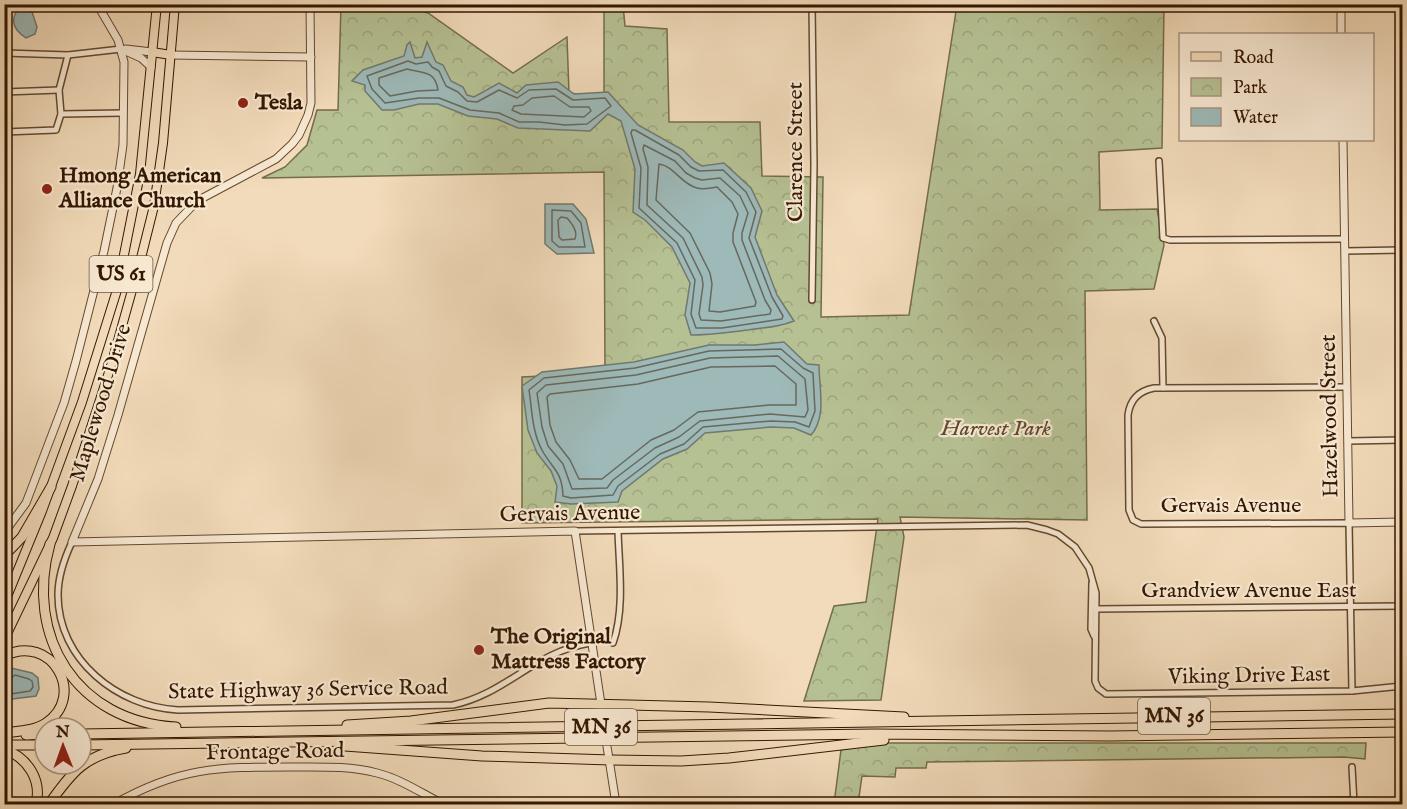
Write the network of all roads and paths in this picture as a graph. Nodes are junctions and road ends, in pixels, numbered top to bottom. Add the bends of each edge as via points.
1 (97, 4) edge
2 (157, 4) edge
3 (175, 4) edge
4 (310, 4) edge
5 (812, 4) edge
6 (1341, 4) edge
7 (1341, 33) edge
8 (172, 42) junction
9 (121, 49) junction
10 (152, 52) junction
11 (4, 53) edge
12 (68, 55) junction
13 (171, 55) junction
14 (188, 56) junction
15 (310, 57) junction
16 (151, 67) junction
17 (59, 90) junction
18 (4, 92) edge
19 (123, 113) junction
20 (61, 114) junction
21 (4, 132) edge
22 (1343, 141) edge
23 (1159, 161) dead end
24 (1345, 239) junction
25 (1402, 250) edge
26 (1345, 251) junction
27 (812, 300) dead end
28 (1154, 321) dead end
29 (1347, 387) junction
30 (1163, 388) junction
31 (1402, 440) edge
32 (1348, 441) junction
33 (51, 487) junction
34 (1402, 522) edge
35 (1349, 523) junction
36 (575, 531) junction
37 (618, 531) junction
38 (4, 533) edge
39 (72, 542) junction
40 (50, 544) junction
41 (4, 556) edge
42 (1092, 581) junction
43 (4, 604) edge
44 (1402, 606) edge
45 (1351, 607) junction
46 (1096, 609) junction
47 (1095, 637) junction
48 (4, 640) edge
49 (590, 643) junction
50 (613, 643) dead end
51 (4, 656) edge
52 (1402, 686) edge
53 (1352, 691) junction
54 (600, 703) junction
55 (1402, 714) edge
56 (946, 721) junction
57 (241, 732) junction
58 (256, 732) junction
59 (1402, 732) edge
60 (4, 734) edge
61 (33, 734) edge
62 (93, 734) edge
63 (983, 735) junction
64 (306, 742) junction
65 (173, 743) junction
66 (93, 745) edge
67 (33, 746) edge
68 (4, 747) edge
69 (609, 756) junction
70 (1352, 767) dead end
71 (1354, 802) edge
72 (438, 803) edge
73 (36, 804) edge
74 (49, 804) edge
75 (114, 804) edge
76 (616, 804) edge
77 (1129, 804) edge

1 - 9 street
2 - 10 main road, US 61
3 - 8 main road, US 61
4 - 15 street, Maplewood Drive
5 - 27 street, Clarence Street
6 - 7 street
8 - 13 main road, US 61
8 - 14 street
9 - 10 street
9 - 12 street
9 - 16 street
9 - 19 street via 125,73
10 - 13 main road
10 - 16 main road, US 61
11 - 12 street
12 - 17 street
13 - 14 street
13 - 40 main road, US 61 via 154,206 92,428
14 - 15 street
15 - 39 street, Maplewood Drive via 311,103 292,144 276,159 197,201 182,214 171,233 116,423
16 - 33 main road, US 61 via 143,154 126,251 95,365
17 - 18 street
17 - 20 street
19 - 20 street
19 - 38 street via 111,221 76,361 32,490
20 - 21 street via 56,130
22 - 24 street, Hazelwood Street
23 - 24 street via 1163,238
24 - 26 street, Hazelwood Street
25 - 26 street
26 - 29 street, Hazelwood Street
28 - 30 street via 1162,339
29 - 30 street
29 - 32 street, Hazelwood Street
30 - 35 street, Gervais Avenue via 1140,393 1128,409 1129,510 1133,520 1141,524
31 - 32 street
32 - 35 street, Hazelwood Street
33 - 41 highway via 22,537
33 - 43 main road, US 61
34 - 35 street, Gervais Avenue
35 - 45 street, Hazelwood Street
36 - 37 street, Gervais Avenue
36 - 39 street, Gervais Avenue
36 - 49 street
37 - 42 street, Gervais Avenue via 1027,525 1066,540 1082,556
37 - 50 street via 619,598
39 - 49 street, State Highway 36 Service Road via 58,594 68,637 90,670 108,687 125,698 156,708 453,705 478,699 551,654
40 - 48 main road, US 61
40 - 57 highway via 43,576 45,620 61,661 86,692 116,713 150,725
42 - 46 street
42 - 47 street via 1091,629
44 - 45 street, Grandview Avenue East
45 - 46 street, Grandview Avenue East
45 - 53 street, Hazelwood Street
46 - 47 street
47 - 53 street, Viking Drive East via 1095,681 1106,694
49 - 54 street
51 - 60 highway via 25,650 46,657 61,675 64,691 57,713 45,724
52 - 53 street, Viking Drive East
54 - 56 highway
54 - 58 highway via 535,705 411,721
54 - 69 street, bridge
55 - 56 highway, MN 36
56 - 58 highway, MN 36
57 - 58 highway, MN 36
57 - 62 highway, MN 36
59 - 63 highway, MN 36
60 - 61 highway
63 - 64 highway, MN 36
63 - 69 highway via 882,740 704,760
64 - 65 highway, MN 36
64 - 69 highway via 373,749
65 - 66 highway, MN 36
65 - 74 highway via 100,754 80,765
67 - 68 highway
68 - 73 highway via 25,761 34,775
69 - 76 street
70 - 71 street
71 - 77 street
72 - 75 street, Frontage Road via 394,779 365,770 232,767 165,779

